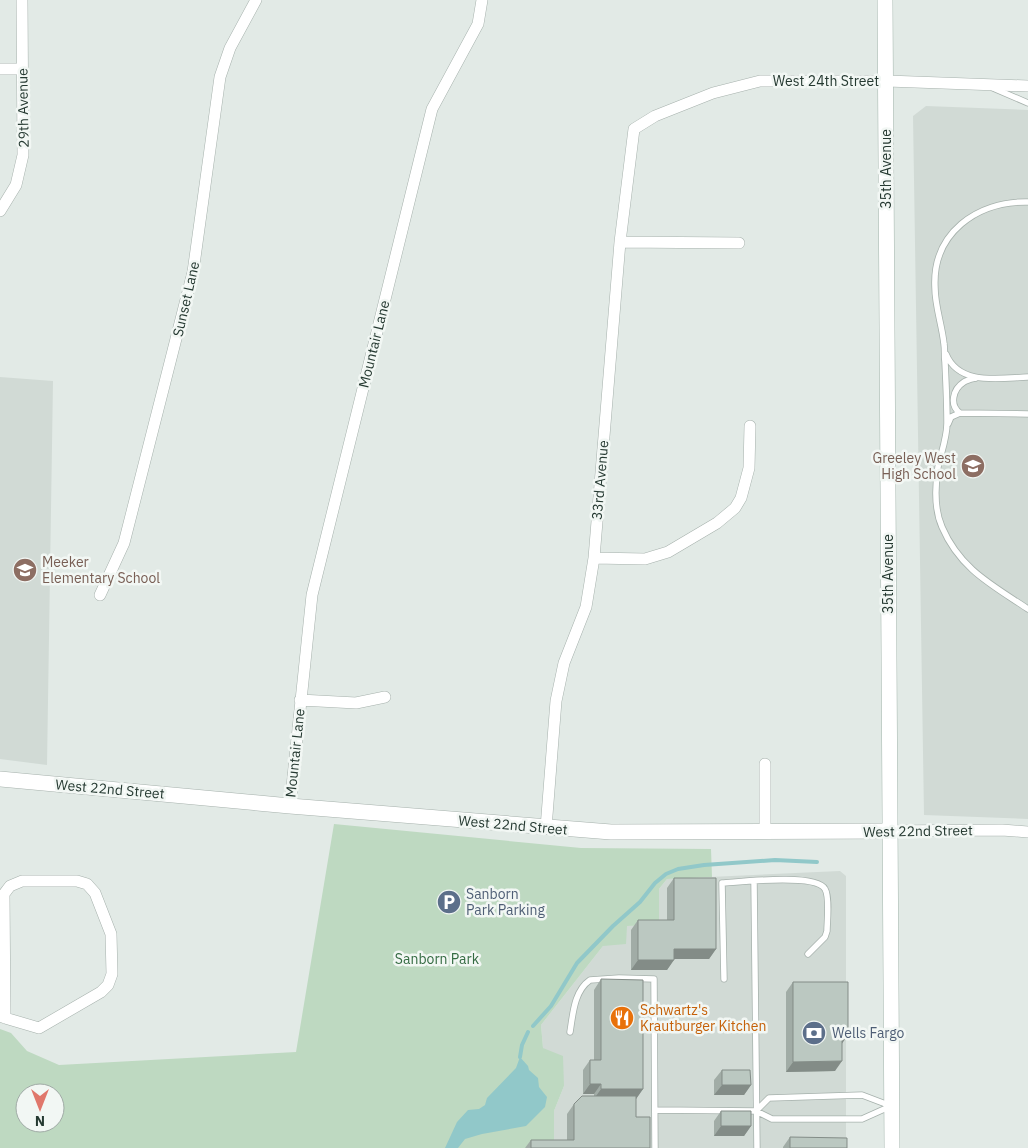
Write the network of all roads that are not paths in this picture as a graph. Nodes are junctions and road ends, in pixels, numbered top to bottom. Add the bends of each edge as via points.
1 (22, 0) edge
2 (256, 0) edge
3 (482, 0) edge
4 (885, 0) edge
5 (0, 69) edge
6 (22, 69) junction
7 (885, 81) junction
8 (984, 84) junction
9 (1028, 86) edge
10 (1028, 103) edge
11 (634, 129) joint
12 (1028, 202) edge
13 (0, 210) edge
14 (620, 242) junction
15 (739, 243) dead end
16 (945, 353) junction
17 (1028, 377) edge
18 (976, 378) junction
19 (960, 414) junction
20 (1028, 414) edge
21 (947, 425) junction
22 (750, 426) dead end
23 (594, 558) junction
24 (100, 596) dead end
25 (1028, 609) edge
26 (385, 697) dead end
27 (300, 700) junction
28 (764, 764) dead end
29 (0, 779) edge
30 (290, 806) junction
31 (546, 828) junction
32 (765, 832) junction
33 (890, 832) junction
34 (1028, 832) edge
35 (754, 881) junction
36 (808, 954) dead end
37 (724, 979) dead end
38 (2, 1017) edge
39 (570, 1032) dead end
40 (891, 1106) junction
41 (654, 1110) junction
42 (756, 1111) junction
43 (655, 1148) edge
44 (757, 1148) edge
45 (892, 1148) edge

1 - 6 street, 29th Avenue
2 - 24 street, Sunset Lane via 230,48 220,77 193,272 124,543
3 - 27 street, Mountair Lane via 478,24 432,109 312,595
4 - 7 main road, 35th Avenue
5 - 6 street
6 - 13 street, 29th Avenue via 23,155 16,185
7 - 8 street, West 24th Street
7 - 11 street, West 24th Street via 760,81 712,93 654,116
7 - 33 main road, 35th Avenue
8 - 9 street, West 24th Street
8 - 10 lane
11 - 14 street, 33rd Avenue
12 - 16 lane via 989,207 972,215 948,237 936,268 935,284
14 - 15 street
14 - 23 street, 33rd Avenue
16 - 18 lane via 955,369
16 - 21 lane
17 - 18 lane
18 - 19 lane via 964,382 956,390 954,406
19 - 20 lane
19 - 21 lane via 951,417
21 - 25 lane via 936,496 942,526 956,554 971,570
22 - 23 street via 749,468 735,508 688,542 660,555 645,559
23 - 31 street, 33rd Avenue via 586,607 564,663 556,701
26 - 27 street, Mountair Lane via 356,703
27 - 30 street, Mountair Lane
28 - 32 street
29 - 30 main road, West 22nd Street
30 - 31 main road, West 22nd Street
31 - 32 main road, West 22nd Street via 611,832
32 - 33 main road, West 22nd Street
33 - 34 street, West 22nd Street
33 - 40 main road, 35th Avenue
35 - 36 lane via 806,881 819,883 825,889 828,896 827,932
35 - 37 lane via 722,883
35 - 42 lane
38 - 38 street via 39,1028 108,986 112,974 110,934 95,893 87,884 77,881 22,881 10,886 4,894
39 - 41 lane via 580,990 590,980 654,979
40 - 42 lane via 862,1118 772,1119
40 - 42 lane via 862,1095 769,1098
40 - 45 main road, 35th Avenue
41 - 42 lane
41 - 43 lane
42 - 44 lane

